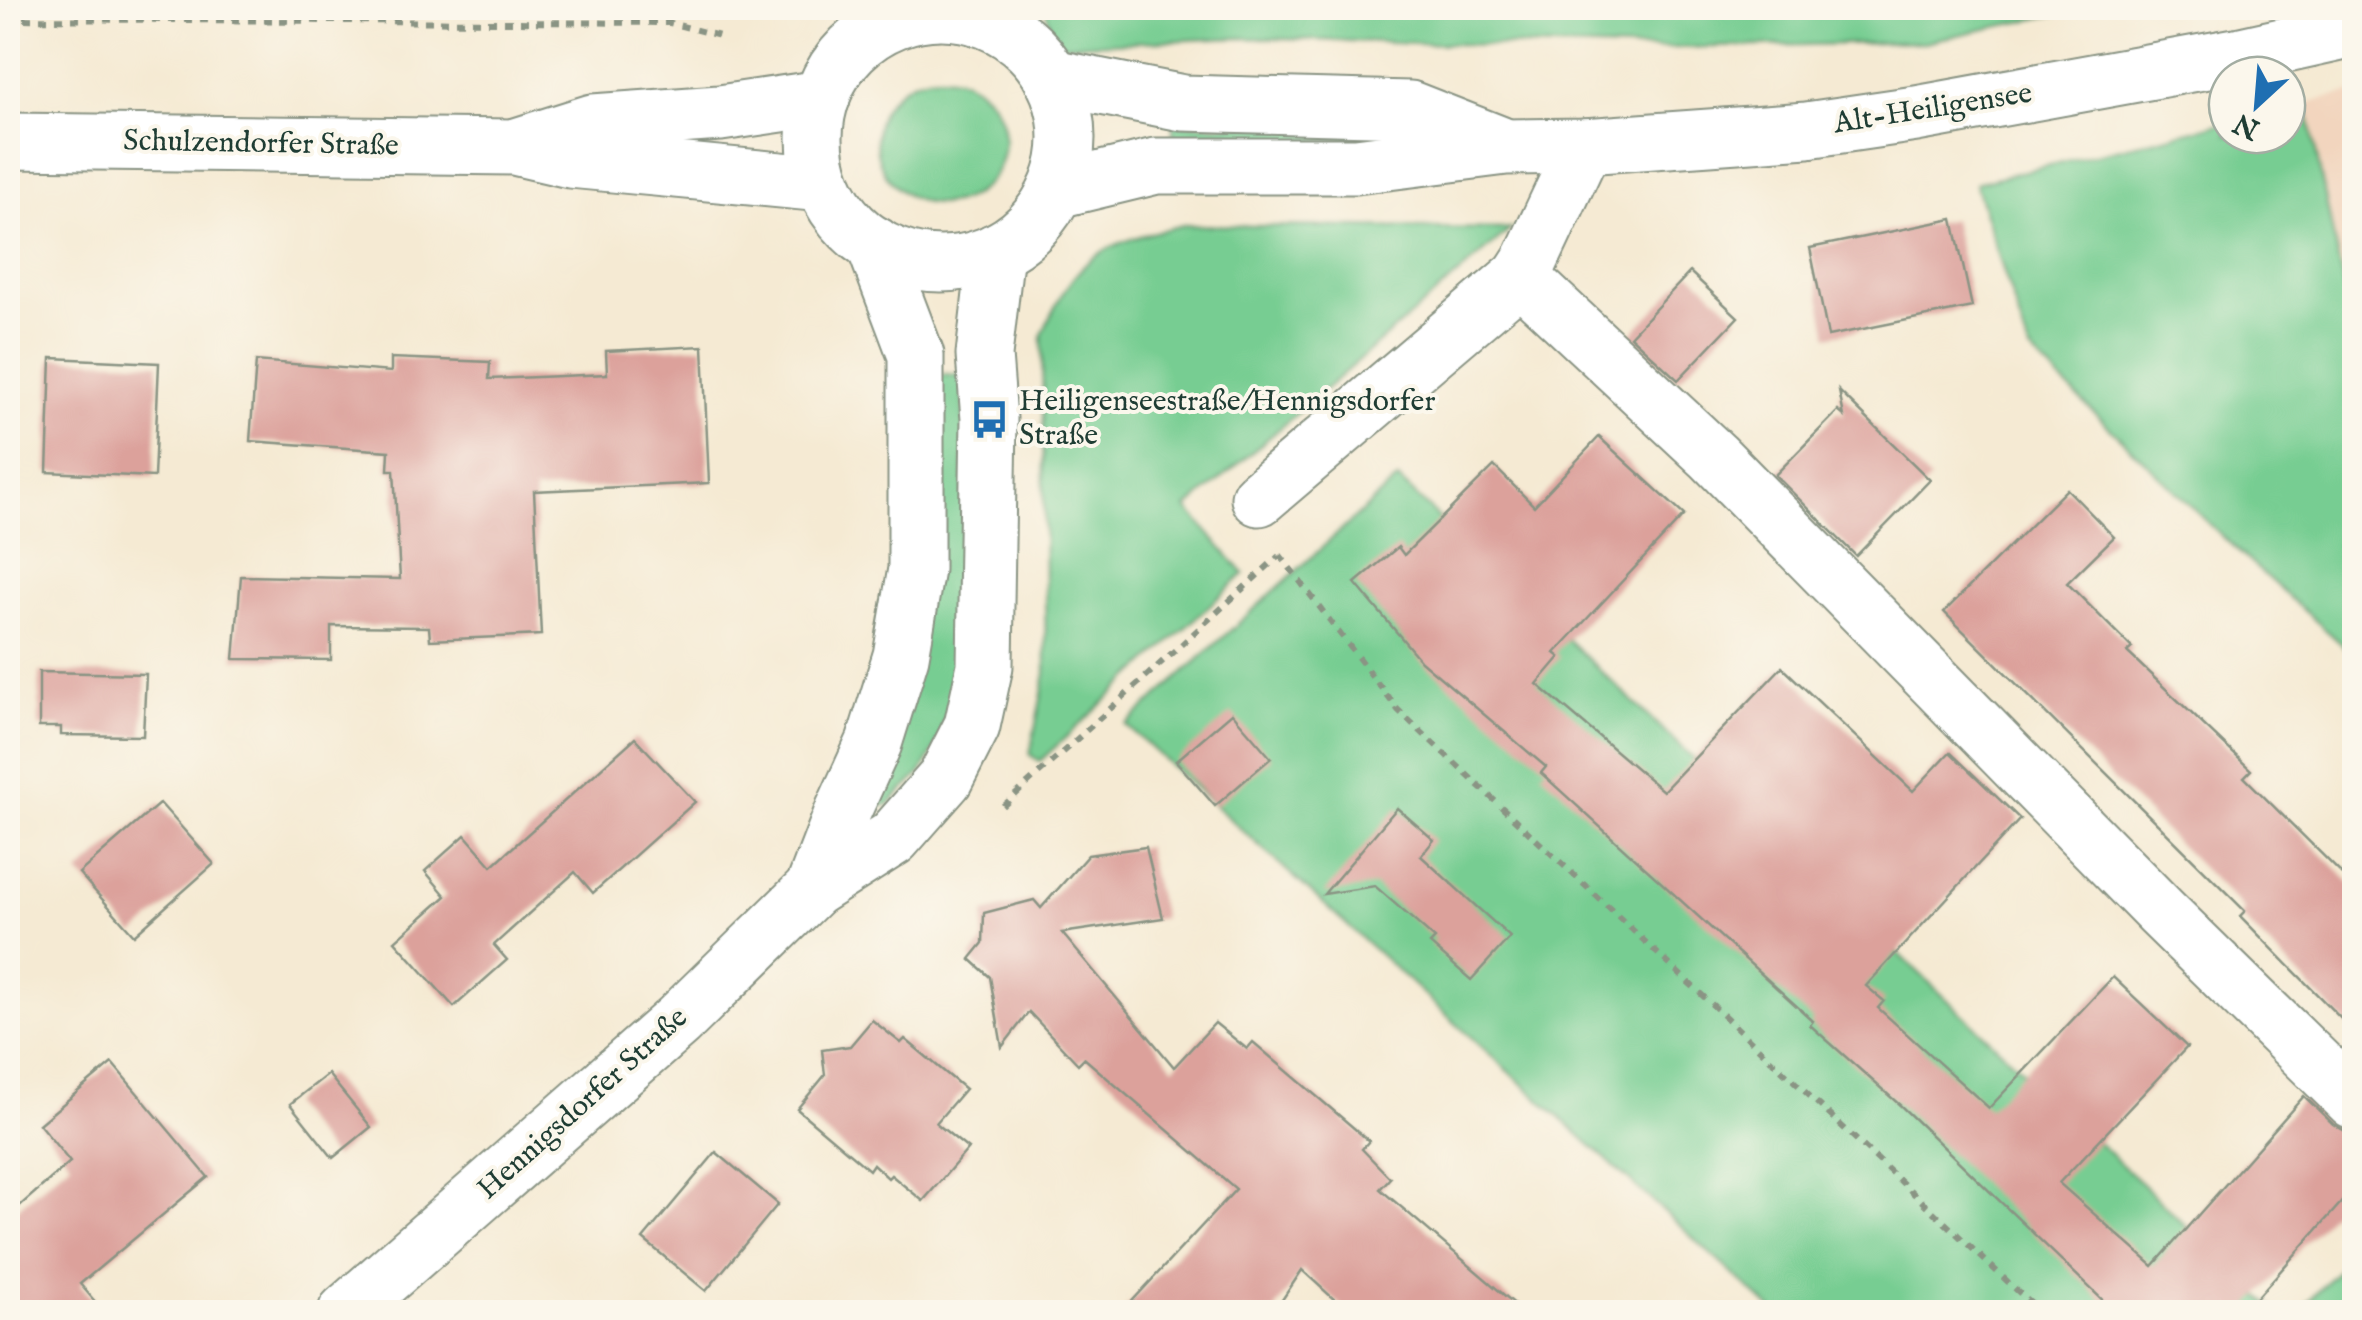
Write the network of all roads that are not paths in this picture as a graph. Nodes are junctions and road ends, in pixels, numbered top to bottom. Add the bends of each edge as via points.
1 (987, 16) edge
2 (863, 23) edge
3 (2354, 30) edge
4 (1051, 77) junction
5 (822, 98) junction
6 (8, 141) edge
7 (1584, 146) junction
8 (514, 147) junction
9 (1506, 147) junction
10 (824, 184) junction
11 (1057, 190) junction
12 (874, 244) junction
13 (996, 250) junction
14 (1520, 276) junction
15 (1259, 498) dead end
16 (814, 889) junction
17 (2354, 1101) edge
18 (346, 1312) edge

1 - 2 main road via 916,15 876,30
1 - 4 main road via 1042,60
2 - 5 main road
3 - 7 main road, Alt-Heiligensee via 1898,117
4 - 9 main road via 1184,104 1410,109
4 - 11 main road via 1068,126
5 - 8 main road, Schulzendorfer Straße via 593,122
5 - 10 main road via 815,118
6 - 8 main road, Schulzendorfer Straße
7 - 9 main road, Alt-Heiligensee
7 - 14 main road
8 - 10 main road, Schulzendorfer Straße via 570,160
9 - 11 main road, Alt-Heiligensee via 1356,166 1156,166
10 - 12 main road via 846,223
11 - 13 main road via 1032,225
12 - 13 main road via 929,263 976,260
12 - 16 main road, Hennigsdorfer Straße via 916,355 916,569 901,656 874,742
13 - 16 main road, Hennigsdorfer Straße via 984,355 985,666 972,726 945,778 893,838
14 - 15 main road
14 - 17 main road via 1714,457
16 - 18 main road, Hennigsdorfer Straße via 678,1020

